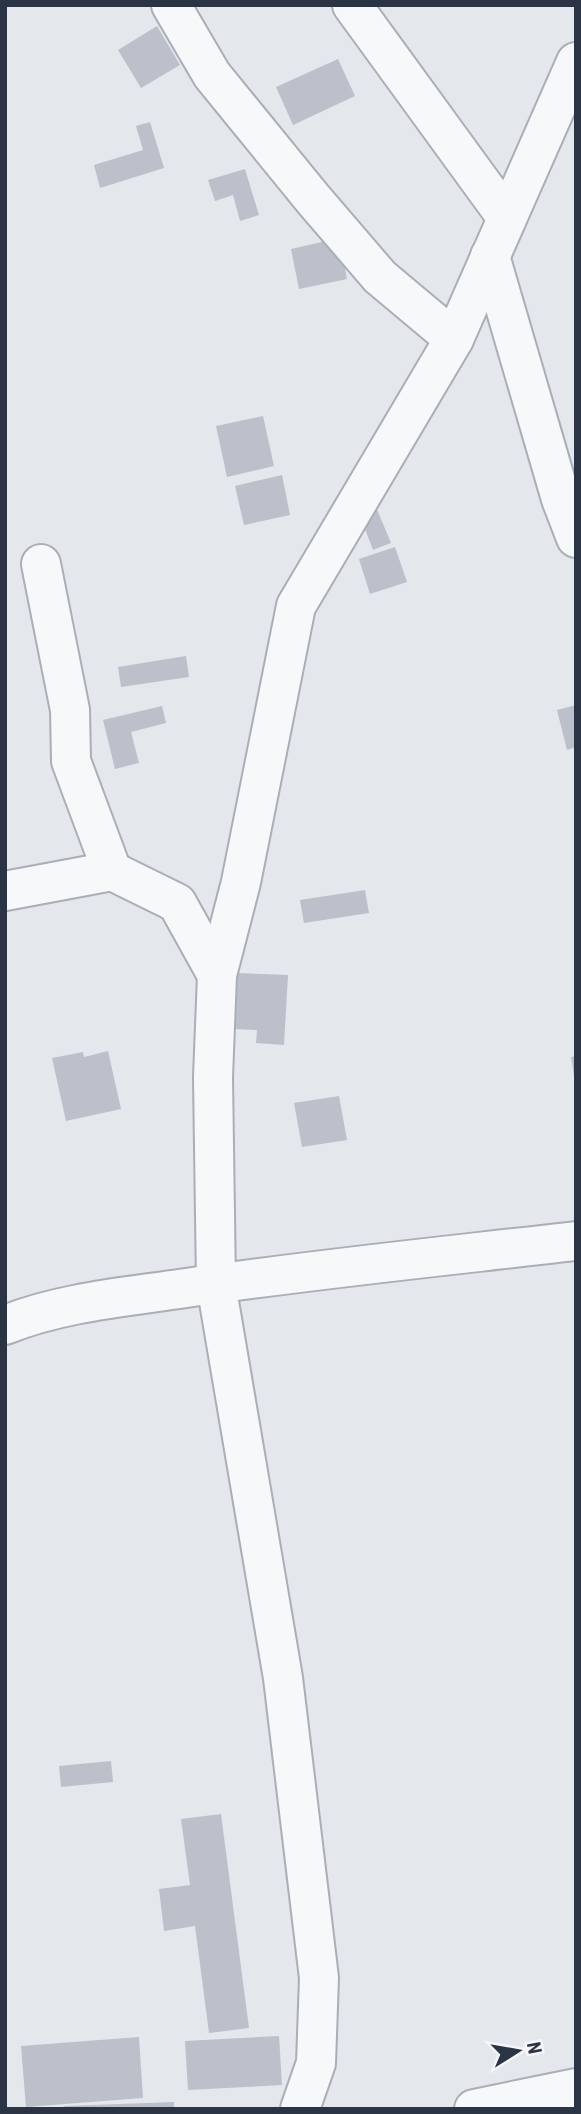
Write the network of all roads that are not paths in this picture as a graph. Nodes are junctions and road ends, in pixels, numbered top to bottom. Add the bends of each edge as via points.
1 (171, 5) edge
2 (352, 5) edge
3 (576, 62) edge
4 (507, 218) junction
5 (490, 256) junction
6 (454, 339) junction
7 (576, 538) edge
8 (41, 564) dead end
9 (112, 871) junction
10 (5, 891) edge
11 (217, 975) junction
12 (576, 1241) edge
13 (216, 1283) junction
14 (5, 1325) edge
15 (576, 2088) edge
16 (300, 2109) edge
17 (474, 2109) edge

1 - 6 street via 212,75 313,199 380,277
2 - 4 street
3 - 4 street
4 - 5 street
5 - 6 street
5 - 7 street
6 - 11 street via 296,606 241,882
8 - 9 street via 70,710 71,761
9 - 10 street
9 - 11 street via 177,903
11 - 13 street via 213,1077
12 - 13 street
13 - 14 street via 88,1303
13 - 16 street via 283,1678 319,1978 316,2063
15 - 17 street

